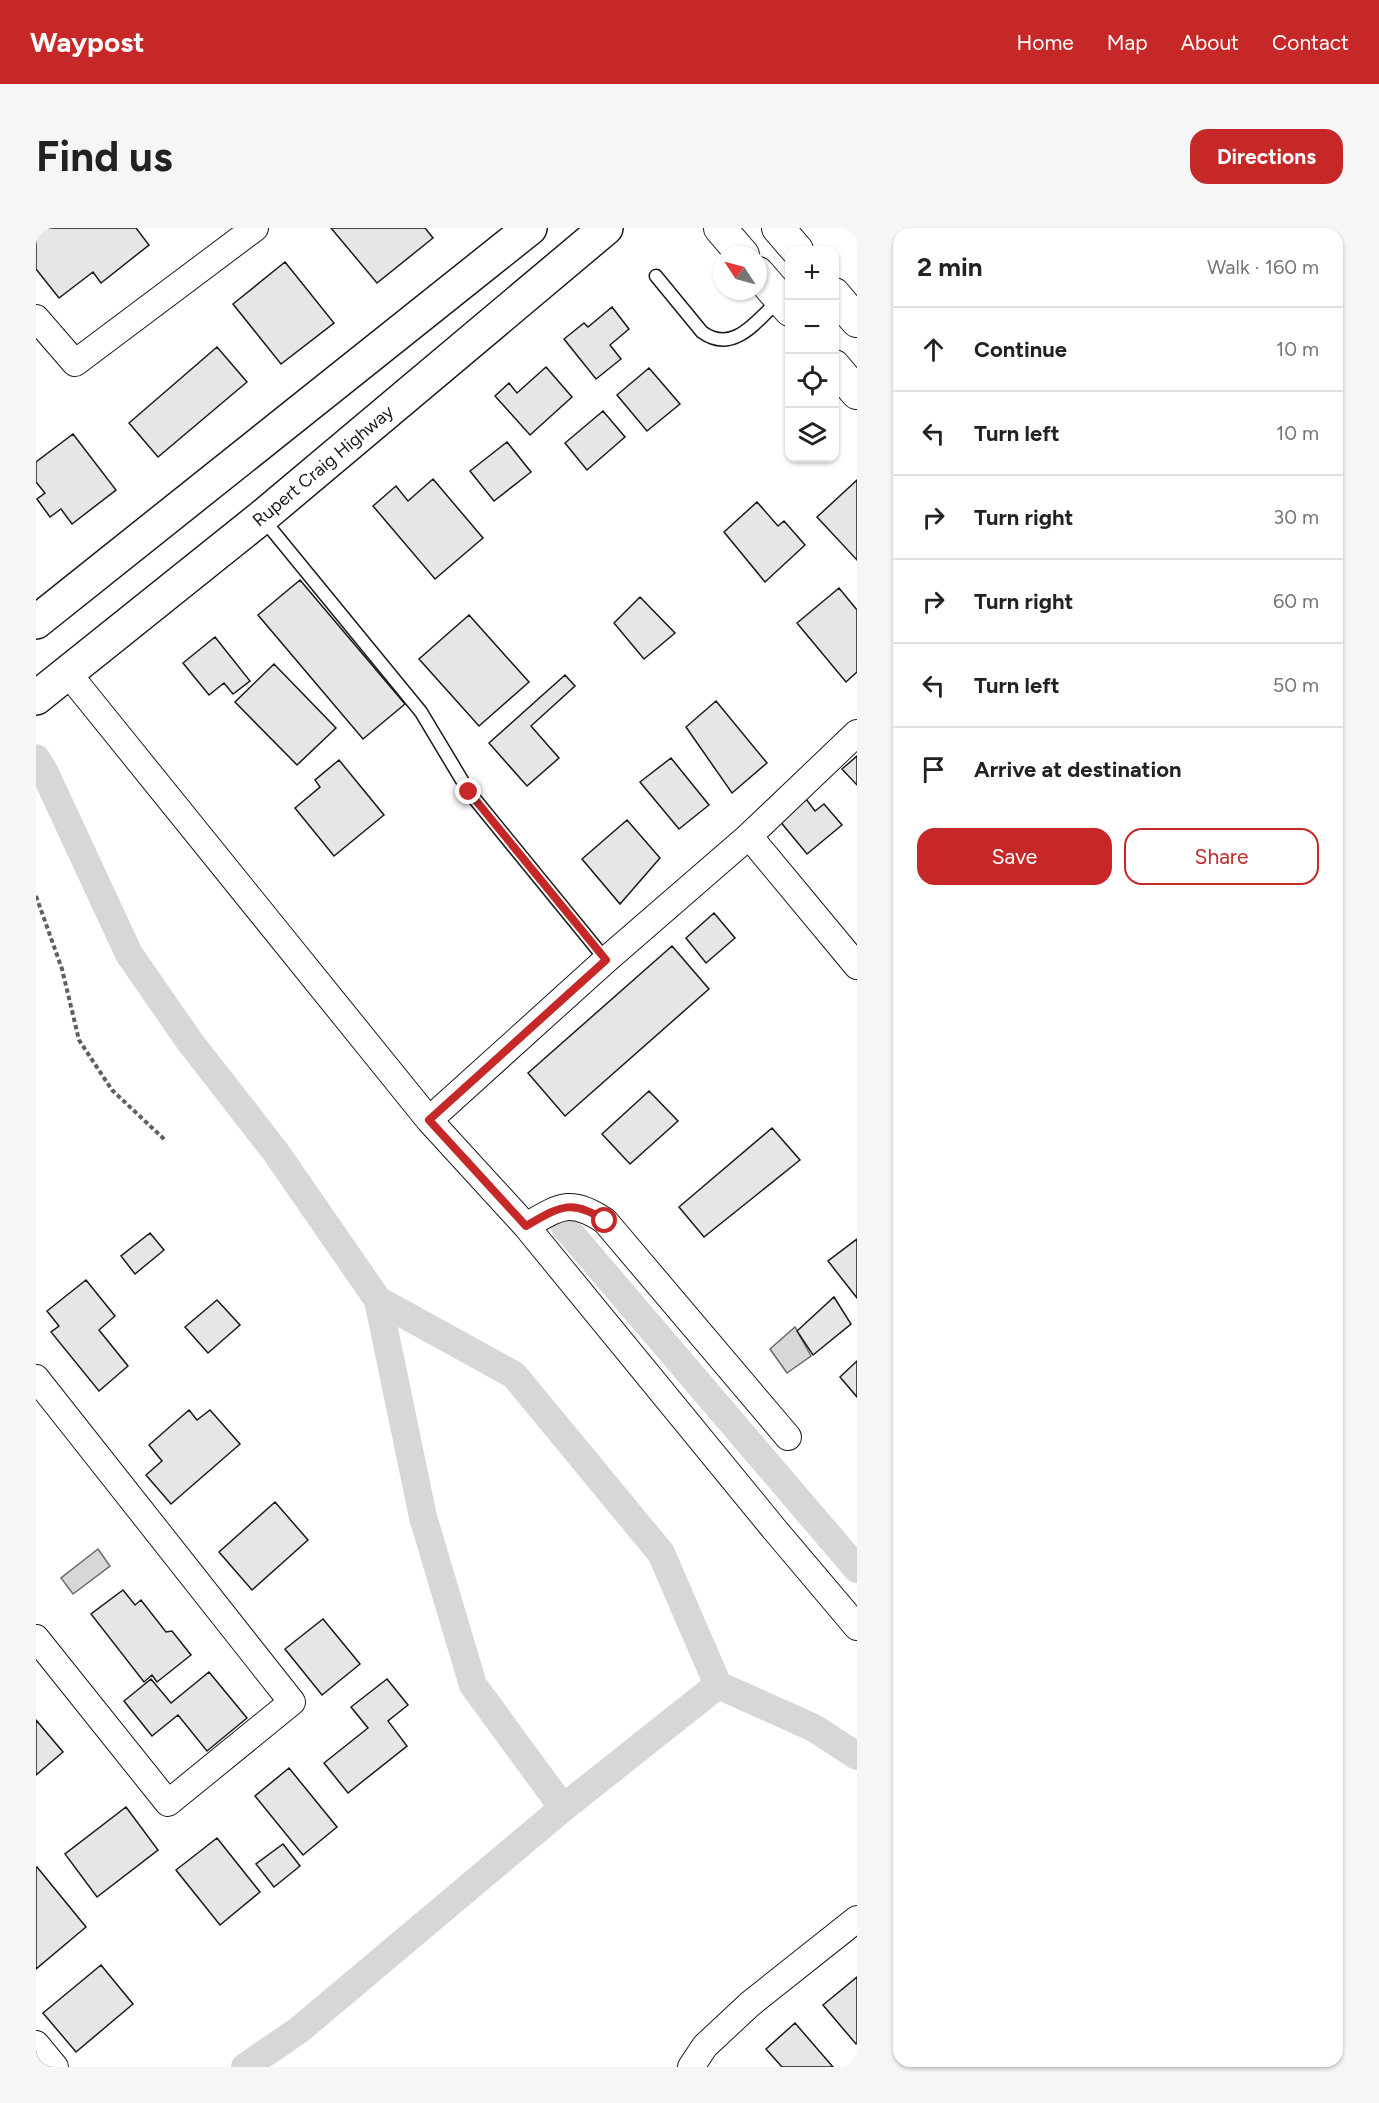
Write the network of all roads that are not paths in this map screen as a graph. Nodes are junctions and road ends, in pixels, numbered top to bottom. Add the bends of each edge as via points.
1 (255, 228) edge
2 (530, 228) edge
3 (606, 228) edge
4 (720, 228) edge
5 (778, 228) edge
6 (735, 246) edge
7 (794, 246) edge
8 (656, 276) dead end
9 (767, 283) edge
10 (839, 300) edge
11 (785, 304) edge
12 (36, 318) edge
13 (857, 321) edge
14 (839, 372) edge
15 (857, 393) edge
16 (262, 518) junction
17 (36, 622) edge
18 (52, 684) edge
19 (857, 733) edge
20 (749, 836) junction
21 (606, 960) junction
22 (857, 966) edge
23 (429, 1120) junction
24 (526, 1226) junction
25 (36, 1378) edge
26 (789, 1437) dead end
27 (857, 1627) edge
28 (36, 1638) edge
29 (857, 1918) edge
30 (36, 2044) edge
31 (55, 2067) edge
32 (691, 2067) edge

1 - 12 street via 75,363
2 - 17 main road
3 - 16 main road, Rupert Craig Highway
4 - 6 street
5 - 7 street
8 - 11 lane via 702,332 720,341 739,336
9 - 11 street
10 - 13 street
14 - 15 street
16 - 18 main road, Rupert Craig Highway
16 - 21 lane via 421,712 469,792
18 - 23 street
19 - 20 street
20 - 21 street
20 - 22 street
21 - 23 street
23 - 24 street
24 - 26 street via 559,1207 582,1209 605,1221
24 - 27 street
25 - 28 street via 292,1702 168,1803
29 - 32 street via 750,2004 705,2046
30 - 31 street

